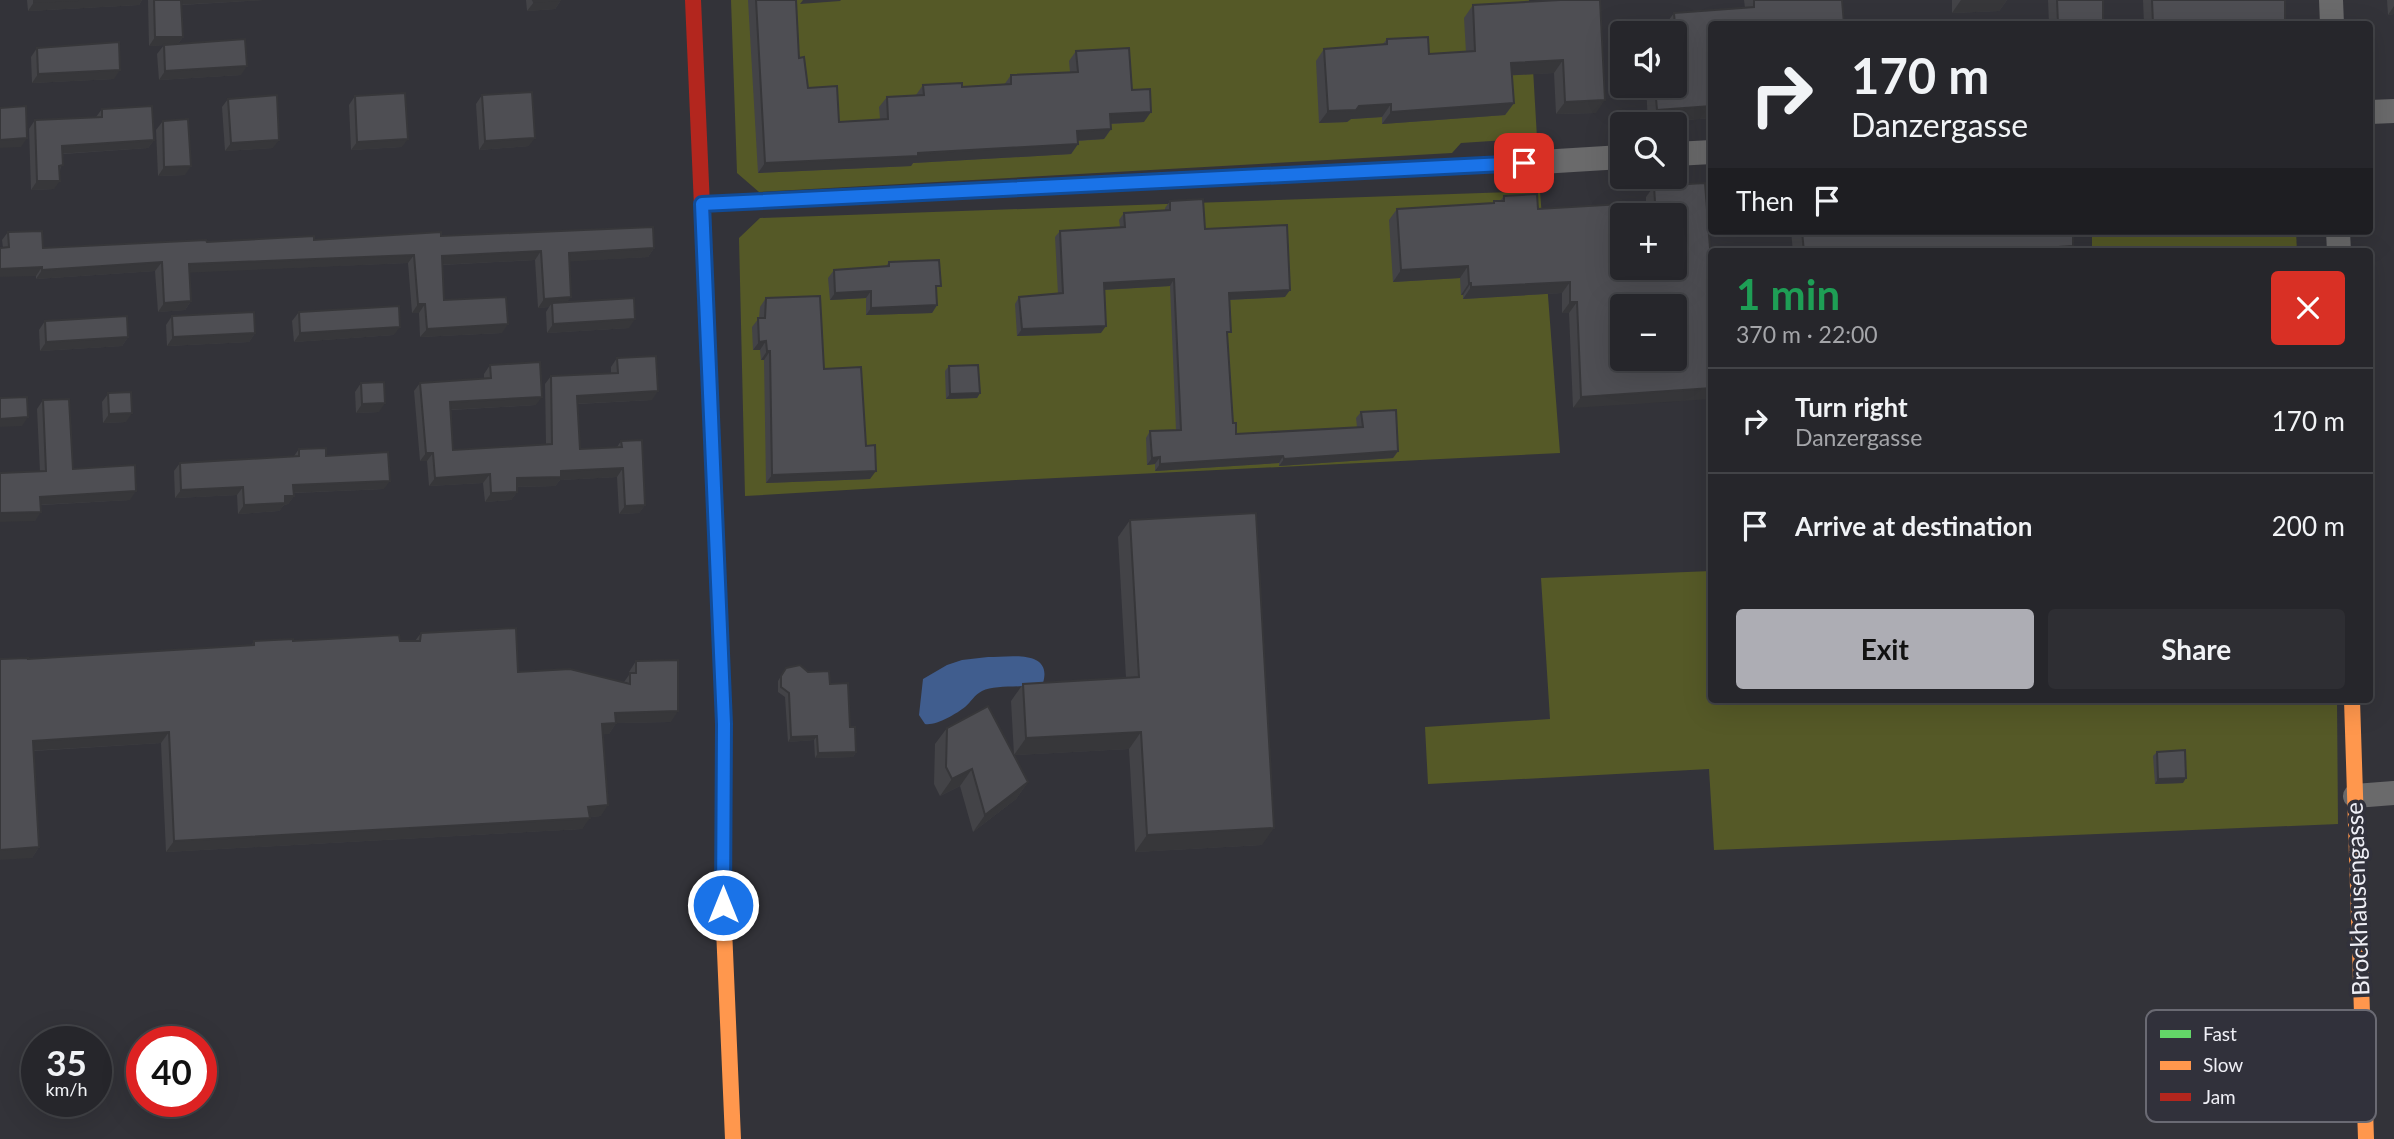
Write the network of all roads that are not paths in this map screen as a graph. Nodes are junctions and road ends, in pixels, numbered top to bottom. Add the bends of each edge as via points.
1 (693, 0) edge
2 (2331, 0) edge
3 (2332, 21) edge
4 (2394, 111) edge
5 (2373, 112) edge
6 (1708, 152) edge
7 (1687, 153) edge
8 (1610, 158) edge
9 (1524, 163) joint
10 (702, 204) junction
11 (2352, 703) edge
12 (2394, 793) edge
13 (2355, 796) junction
14 (2362, 1010) edge
15 (733, 1139) edge

1 - 10 street
2 - 3 street
4 - 5 street
6 - 7 street
8 - 9 street
9 - 10 street
10 - 15 street via 724,724 723,905
11 - 13 street, Brockhausengasse
12 - 13 street
13 - 14 street, Brockhausengasse

